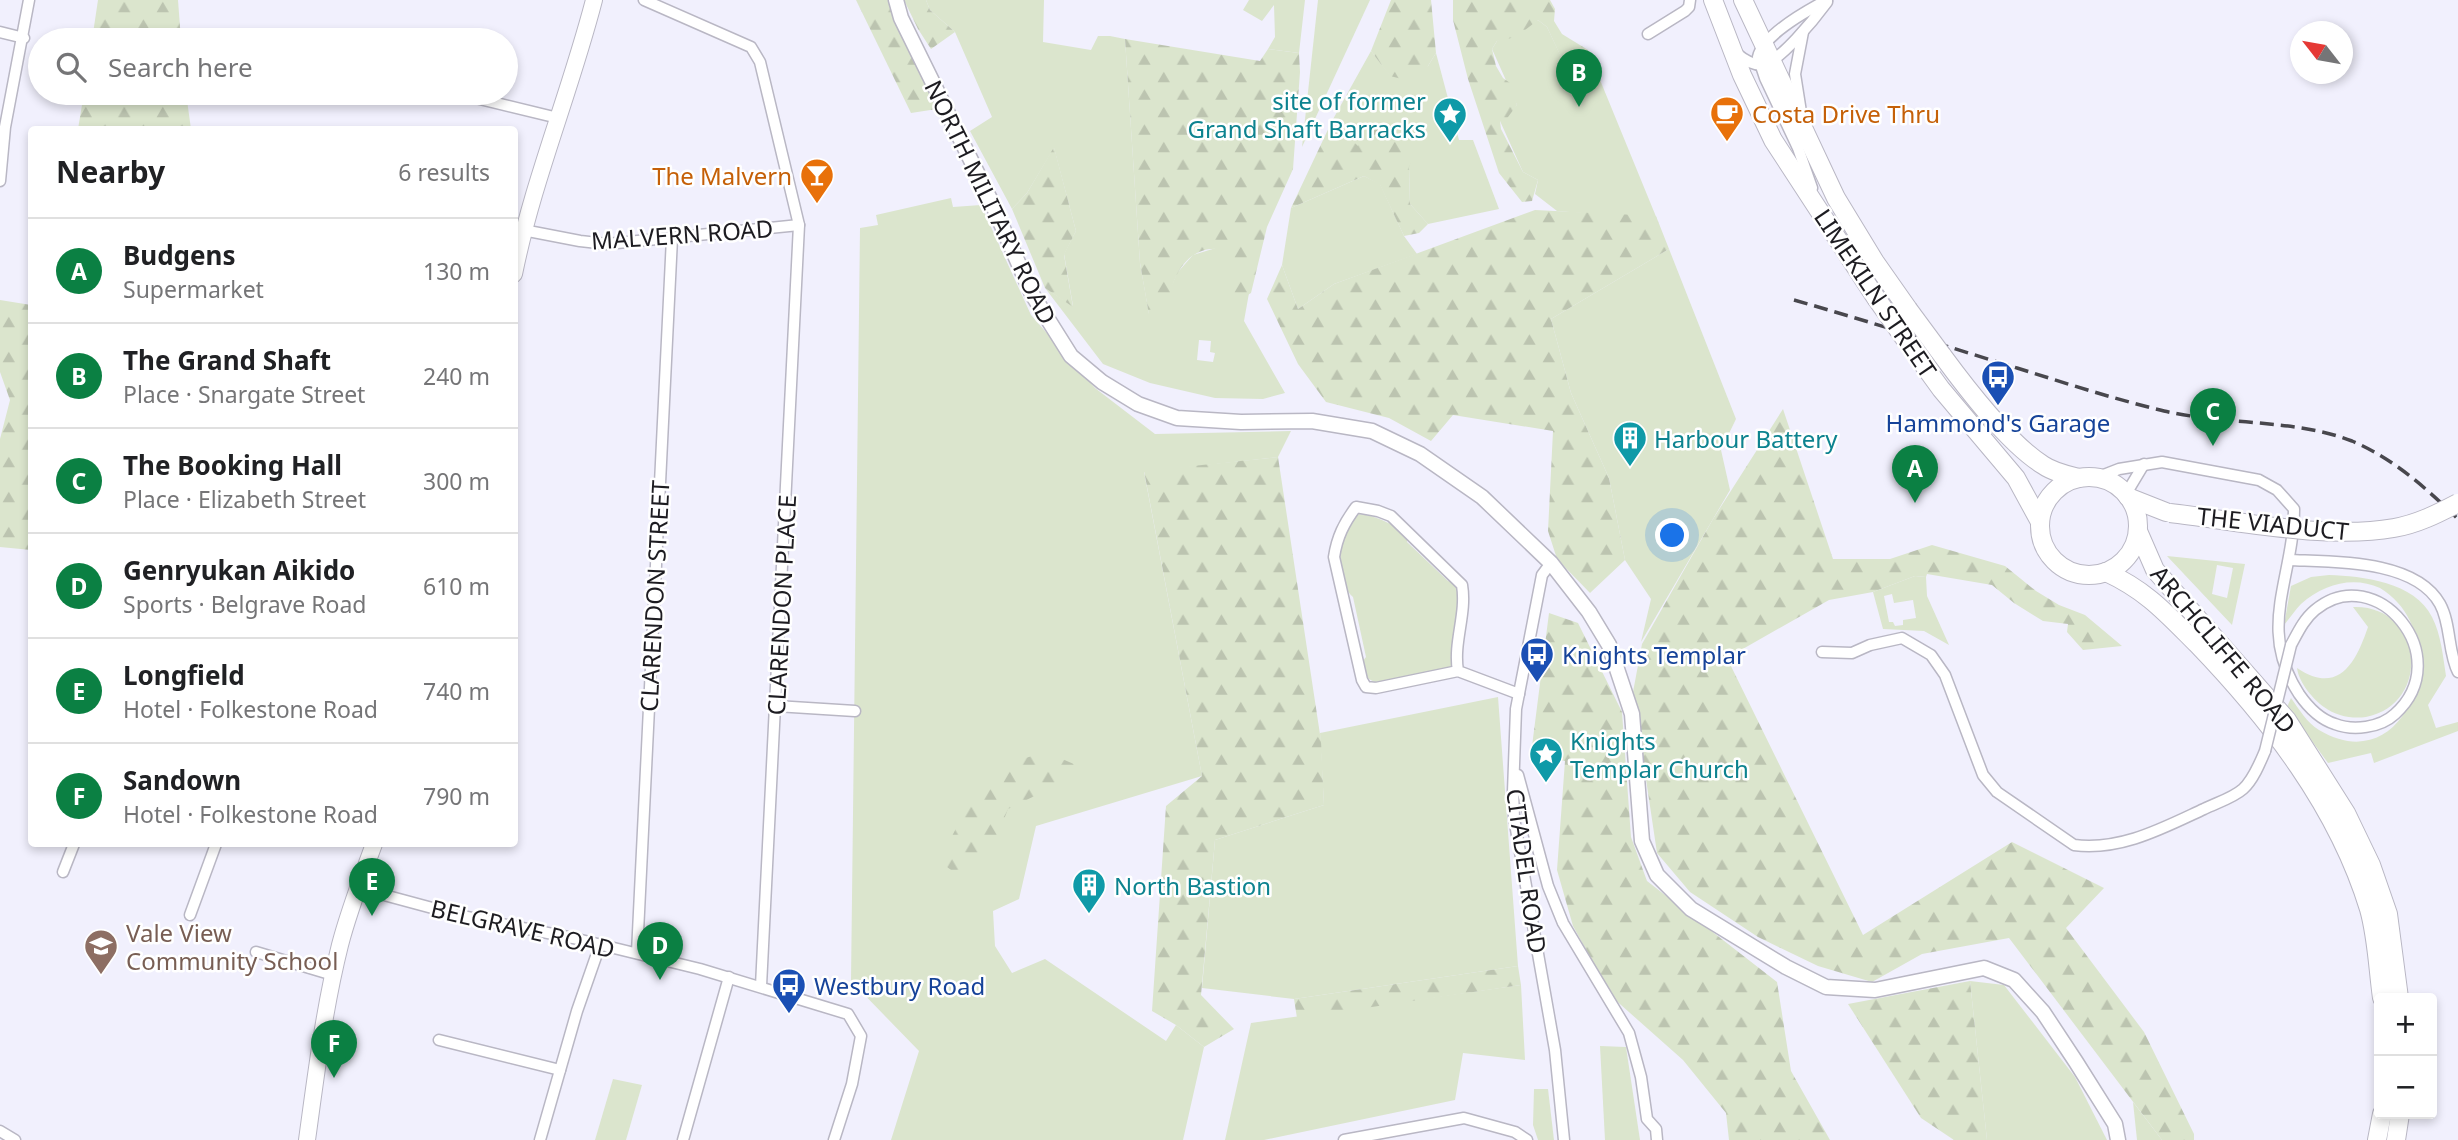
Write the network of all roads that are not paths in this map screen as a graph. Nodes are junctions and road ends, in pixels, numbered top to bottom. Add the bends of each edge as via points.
1 (29, 0) edge
2 (594, 0) edge
3 (644, 0) edge
4 (895, 0) edge
5 (1690, 0) edge
6 (1713, 0) edge
7 (1743, 0) edge
8 (1828, 0) edge
9 (0, 32) edge
10 (1803, 33) junction
11 (1648, 34) dead end
12 (24, 38) junction
13 (1765, 43) junction
14 (1733, 50) junction
15 (1766, 63) junction
16 (504, 105) edge
17 (558, 118) junction
18 (1804, 129) junction
19 (0, 181) edge
20 (1821, 214) junction
21 (799, 225) junction
22 (523, 230) junction
23 (672, 238) junction
24 (518, 254) edge
25 (2144, 464) junction
26 (2087, 478) junction
27 (2127, 496) junction
28 (2458, 503) edge
29 (2168, 512) junction
30 (2040, 522) junction
31 (2138, 527) junction
32 (2289, 560) junction
33 (1551, 563) junction
34 (2106, 572) junction
35 (1822, 652) dead end
36 (1458, 671) junction
37 (2458, 671) edge
38 (1519, 694) junction
39 (776, 706) junction
40 (855, 711) dead end
41 (1515, 765) junction
42 (73, 847) edge
43 (215, 847) edge
44 (373, 847) edge
45 (63, 872) dead end
46 (358, 888) junction
47 (190, 915) dead end
48 (600, 945) junction
49 (256, 952) dead end
50 (637, 953) junction
51 (333, 975) junction
52 (729, 977) junction
53 (761, 986) junction
54 (2381, 993) edge
55 (2398, 993) edge
56 (439, 1040) dead end
57 (560, 1070) junction
58 (2381, 1119) edge
59 (2399, 1119) edge
60 (0, 1131) edge
61 (309, 1139) edge
62 (15, 1140) edge
63 (540, 1140) edge
64 (683, 1140) edge
65 (834, 1140) edge
66 (1345, 1140) edge
67 (1527, 1140) edge
68 (1564, 1140) edge
69 (1657, 1140) edge
70 (2118, 1140) edge
71 (2377, 1140) edge
72 (2396, 1140) edge

1 - 12 street
2 - 17 main road
3 - 21 street, CLARENDON PLACE via 751,47 760,62
4 - 33 street, NORTH MILITARY ROAD via 1032,294 1071,356 1138,404 1177,418 1312,421 1372,431 1420,454 1482,497
5 - 11 street via 1685,11
6 - 14 highway, LIMEKILN STREET
7 - 13 highway, LIMEKILN STREET
8 - 10 street
8 - 13 street via 1801,14
9 - 12 street
10 - 15 street
10 - 18 street via 1795,74
12 - 19 street via 5,127
13 - 15 highway, LIMEKILN STREET
14 - 15 street via 1745,60
14 - 20 highway, LIMEKILN STREET via 1769,132
15 - 18 highway, LIMEKILN STREET
15 - 20 street
16 - 17 street
17 - 22 main road
18 - 26 highway, LIMEKILN STREET, bridge via 1875,262 1975,398 2030,456 2045,466
20 - 30 highway, LIMEKILN STREET, bridge via 1941,389 2016,478
21 - 23 street, MALVERN ROAD
21 - 39 street, CLARENDON PLACE
22 - 23 street, MALVERN ROAD via 607,244
22 - 24 main road
23 - 50 street, CLARENDON STREET
25 - 26 street
25 - 27 street
25 - 32 street via 2162,462 2270,484 2294,509
26 - 27 highway via 2118,486
26 - 30 highway via 2056,491
27 - 29 highway, THE VIADUCT
27 - 31 highway
28 - 29 highway, THE VIADUCT, bridge via 2395,528 2343,532
29 - 31 highway, THE VIADUCT via 2145,518
30 - 34 highway via 2045,547 2057,564 2076,573
31 - 34 highway via 2131,552
31 - 55 highway, ARCHCLIFFE ROAD via 2155,570 2287,720 2346,813 2388,914
32 - 35 street, bridge via 2277,617 2280,650 2294,687 2312,711 2347,727 2372,726 2394,715 2415,687 2419,666 2415,643 2403,621 2383,604 2353,596 2325,603 2310,615 2291,645 2265,751 2243,789 2139,837 2111,845 2074,845 1997,792 1983,775 1945,676 1931,655 1902,638 1853,653
32 - 37 street via 2375,566 2422,587 2441,605
33 - 38 street, CITADEL ROAD via 1542,575
33 - 70 street, NORTH MILITARY ROAD via 1609,645 1632,714 1643,841 1657,875 1691,909 1826,987 1875,990 1984,968 2014,980 2043,1012 2076,1062 2115,1124
34 - 54 highway, ARCHCLIFFE ROAD via 2153,600 2259,714 2305,775 2333,823 2370,911
36 - 36 street via 1366,687 1334,557 1336,540 1356,507 1391,516 1462,585 1465,601 1455,656
36 - 38 street
38 - 41 street, CITADEL ROAD
39 - 40 street
39 - 53 street, CLARENDON PLACE
41 - 68 street, CITADEL ROAD via 1514,818 1555,1050
41 - 69 street via 1548,886 1563,923 1629,1033 1647,1119 1656,1129
42 - 45 street
43 - 47 street
44 - 46 main road
46 - 48 street, BELGRAVE ROAD
46 - 51 main road
48 - 50 street, BELGRAVE ROAD
48 - 57 street
49 - 51 street
50 - 52 street, BELGRAVE ROAD
51 - 61 main road
52 - 53 street, BELGRAVE ROAD
52 - 64 street
53 - 65 street, BELGRAVE ROAD via 848,1013 861,1036
56 - 57 street
57 - 63 street
58 - 71 highway
59 - 72 highway
60 - 62 street
66 - 67 street via 1465,1118 1515,1132

